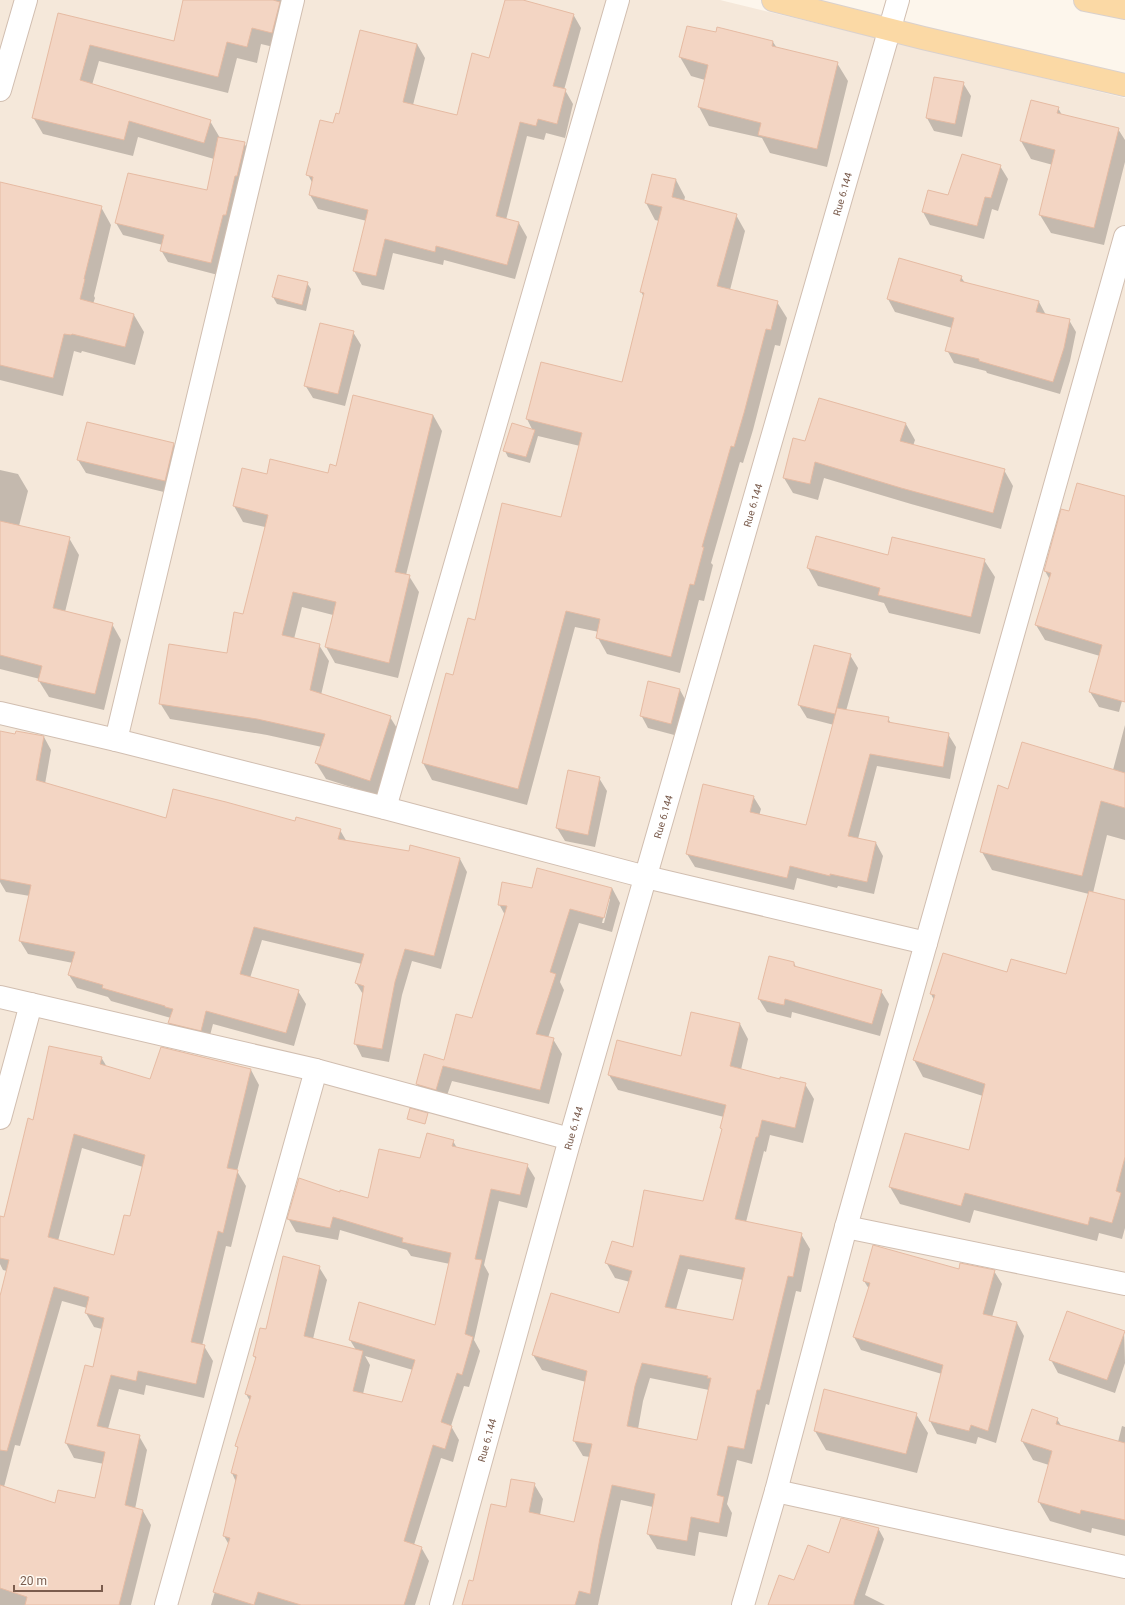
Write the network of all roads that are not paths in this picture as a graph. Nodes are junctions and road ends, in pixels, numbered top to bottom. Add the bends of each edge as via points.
1 (26, 0) edge
2 (293, 0) edge
3 (618, 0) edge
4 (773, 0) edge
5 (898, 0) edge
6 (1085, 0) edge
7 (1125, 8) edge
8 (890, 29) junction
9 (1125, 85) edge
10 (0, 90) edge
11 (1125, 237) edge
12 (0, 713) edge
13 (116, 740) junction
14 (385, 808) junction
15 (646, 876) junction
16 (926, 943) junction
17 (0, 997) edge
18 (31, 1004) junction
19 (316, 1070) junction
20 (0, 1118) edge
21 (570, 1140) junction
22 (846, 1226) junction
23 (1125, 1284) edge
24 (776, 1491) junction
25 (1125, 1567) edge
26 (166, 1605) edge
27 (441, 1605) edge
28 (743, 1605) edge

1 - 10 street
2 - 13 street
3 - 14 street
4 - 8 main road
5 - 8 street, Rue 6.144
6 - 7 main road
8 - 9 main road
8 - 15 street, Rue 6.144
11 - 16 street
12 - 13 street
13 - 14 street
14 - 15 street
15 - 16 street
15 - 21 street, Rue 6.144
16 - 22 street
17 - 18 street
18 - 19 street
18 - 20 street
19 - 21 street
19 - 26 street
21 - 27 street, Rue 6.144
22 - 23 street
22 - 24 street
24 - 25 street
24 - 28 street

